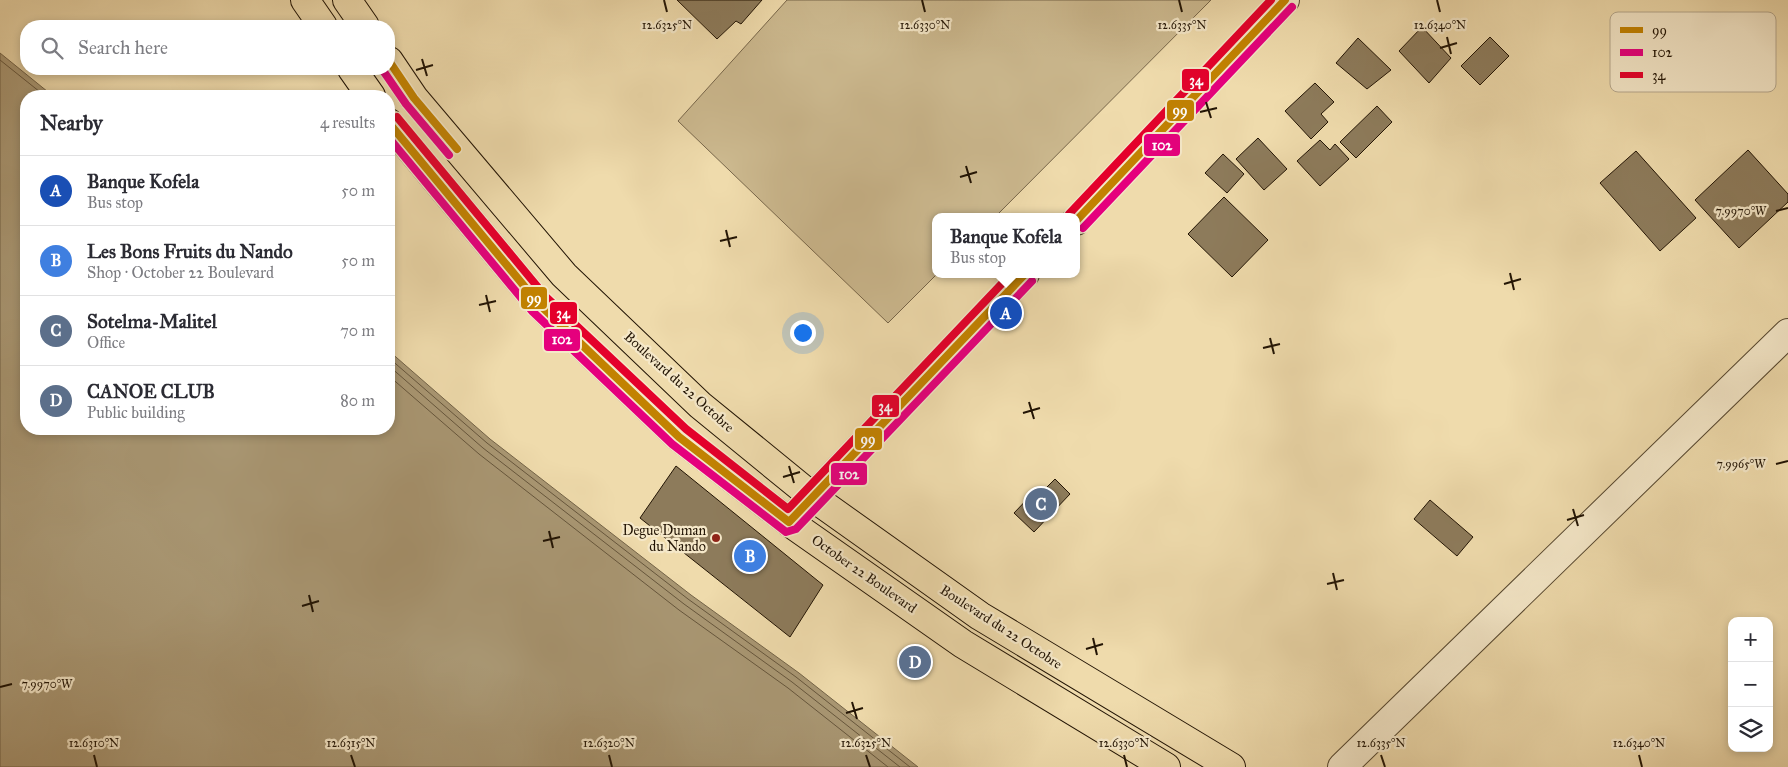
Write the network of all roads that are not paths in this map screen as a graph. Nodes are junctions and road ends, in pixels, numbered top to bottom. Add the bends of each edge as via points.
1 (305, 0) edge
2 (347, 0) edge
3 (1285, 0) edge
4 (319, 20) edge
5 (361, 20) edge
6 (395, 70) edge
7 (356, 75) edge
8 (366, 90) edge
9 (395, 130) edge
10 (1080, 216) edge
11 (1021, 278) edge
12 (1788, 333) edge
13 (814, 498) junction
14 (789, 522) junction
15 (1166, 767) edge
16 (1231, 767) edge
17 (1342, 767) edge

1 - 4 main road
2 - 5 main road
3 - 10 street
6 - 13 main road, Boulevard du 22 Octobre via 414,98 564,275 700,405
7 - 8 main road
9 - 14 main road, October 22 Boulevard via 540,304 679,438
11 - 13 street
12 - 17 street
13 - 14 street
13 - 16 main road, Boulevard du 22 Octobre via 980,616
14 - 15 main road, October 22 Boulevard via 963,644

